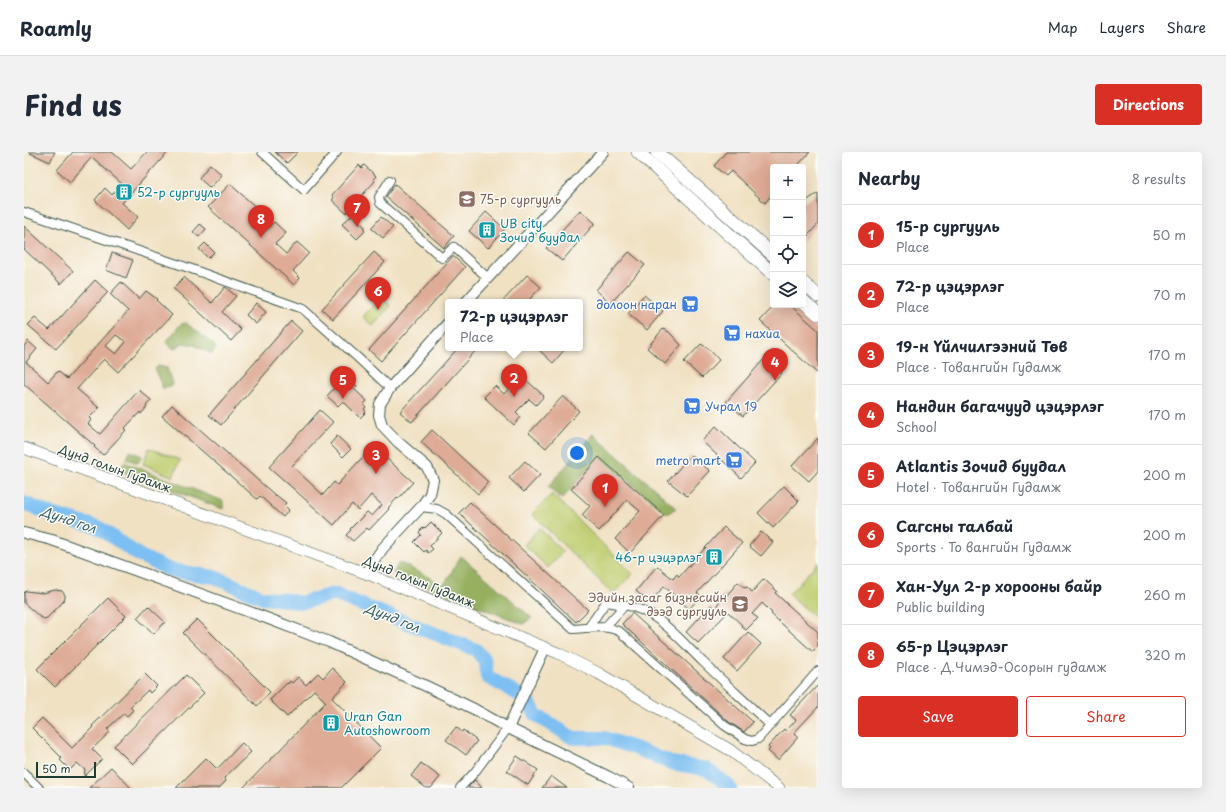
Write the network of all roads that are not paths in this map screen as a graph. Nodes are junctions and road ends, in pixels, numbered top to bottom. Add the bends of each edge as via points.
1 (262, 152) edge
2 (337, 152) edge
3 (602, 152) edge
4 (638, 152) edge
5 (657, 152) edge
6 (390, 180) dead end
7 (24, 212) edge
8 (770, 252) edge
9 (771, 272) edge
10 (488, 278) junction
11 (806, 286) edge
12 (818, 296) edge
13 (469, 299) edge
14 (806, 304) edge
15 (818, 314) edge
16 (445, 326) edge
17 (390, 388) junction
18 (24, 448) edge
19 (421, 507) junction
20 (24, 533) edge
21 (368, 574) junction
22 (625, 605) junction
23 (605, 627) junction
24 (588, 628) junction
25 (542, 652) junction
26 (818, 671) edge
27 (510, 724) junction
28 (770, 725) junction
29 (24, 773) edge
30 (39, 788) edge
31 (460, 788) edge
32 (629, 788) edge
33 (779, 788) edge

1 - 2 street via 304,190
3 - 10 street
4 - 9 highway
5 - 8 highway
6 - 10 street via 379,197 380,203 442,258 454,247
7 - 17 street via 303,309
10 - 13 street
11 - 12 highway
14 - 15 highway
16 - 17 street
17 - 19 street via 380,404 379,415 382,425 427,467 433,480 430,494
18 - 21 main road, Дунд голын Гудамж
19 - 21 street via 383,548
19 - 24 street via 437,509 446,514 573,629
20 - 27 street via 52,540 269,618 329,642
21 - 25 main road, Дунд голын Гудамж
22 - 23 street
22 - 24 street via 606,602
22 - 28 street via 644,610 664,625
23 - 24 street
23 - 28 street via 620,632 724,725 745,739 758,739
25 - 27 street
25 - 33 main road, Дунд голын Гудамж via 598,673 730,750
26 - 28 street
27 - 31 street
27 - 32 street
29 - 30 street

